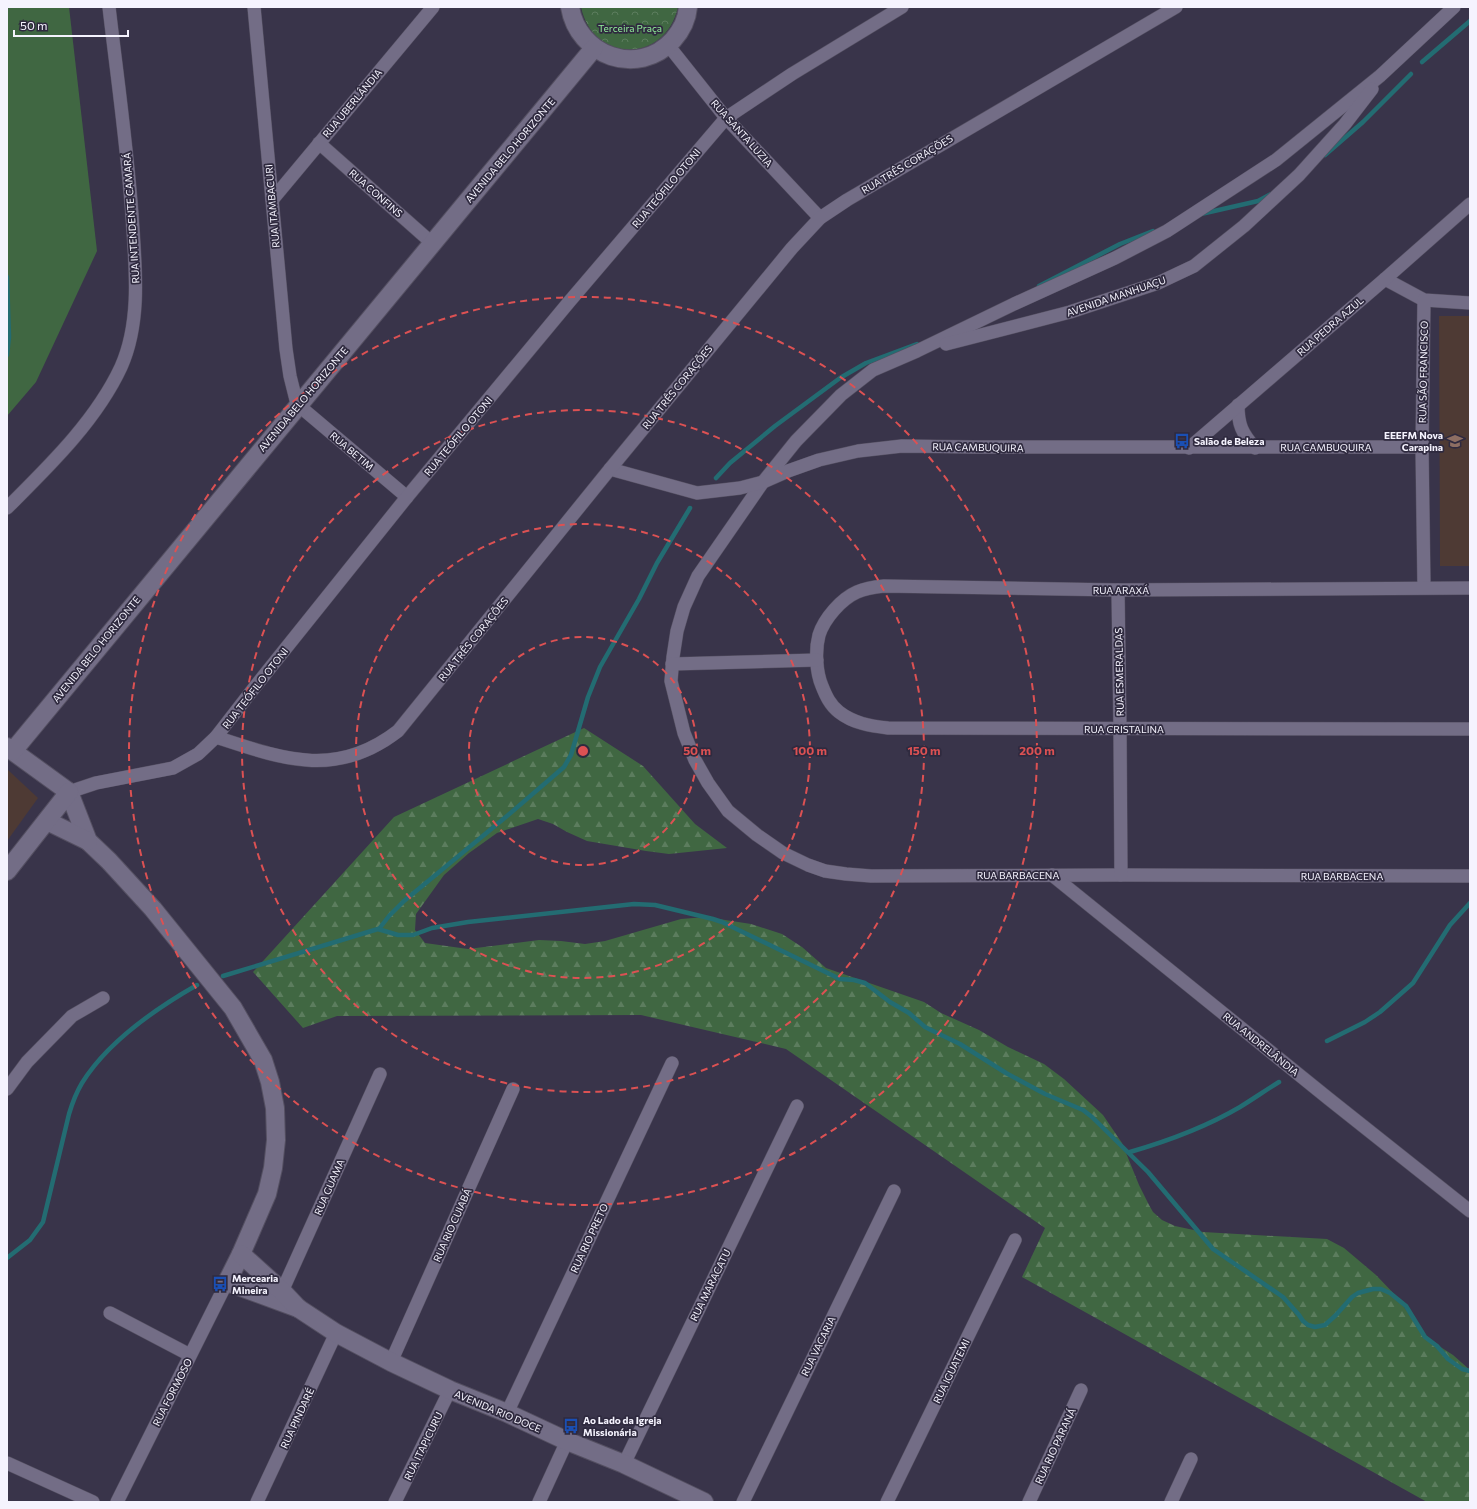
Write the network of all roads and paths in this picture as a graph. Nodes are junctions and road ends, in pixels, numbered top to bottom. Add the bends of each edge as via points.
1 (109, 7) edge
2 (254, 7) edge
3 (432, 7) edge
4 (570, 7) edge
5 (688, 7) edge
6 (902, 7) edge
7 (1176, 7) edge
8 (1454, 7) edge
9 (668, 45) junction
10 (594, 48) junction
11 (1380, 76) junction
12 (726, 118) junction
13 (319, 143) junction
14 (272, 200) junction
15 (1470, 204) edge
16 (820, 218) junction
17 (432, 243) junction
18 (1385, 279) junction
19 (1424, 300) junction
20 (1470, 303) edge
21 (917, 351) junction
22 (298, 404) junction
23 (1238, 405) junction
24 (1422, 447) junction
25 (1189, 448) junction
26 (1255, 448) junction
27 (610, 469) junction
28 (763, 482) junction
29 (408, 497) junction
30 (7, 508) edge
31 (1424, 587) junction
32 (1470, 588) edge
33 (1118, 590) junction
34 (817, 660) junction
35 (672, 664) junction
36 (1120, 729) junction
37 (1470, 729) edge
38 (216, 738) junction
39 (10, 749) edge
40 (42, 772) junction
41 (69, 792) junction
42 (47, 821) junction
43 (88, 841) junction
44 (7, 871) edge
45 (1052, 875) junction
46 (1121, 875) junction
47 (1470, 876) edge
48 (104, 998) dead end
49 (672, 1063) dead end
50 (380, 1074) dead end
51 (7, 1089) edge
52 (513, 1089) dead end
53 (796, 1106) dead end
54 (894, 1191) dead end
55 (1470, 1211) edge
56 (1015, 1240) dead end
57 (241, 1254) junction
58 (227, 1282) junction
59 (280, 1296) junction
60 (110, 1313) dead end
61 (336, 1333) junction
62 (190, 1355) junction
63 (391, 1362) junction
64 (450, 1390) junction
65 (1081, 1390) dead end
66 (507, 1413) junction
67 (567, 1441) junction
68 (1191, 1459) dead end
69 (7, 1463) edge
70 (624, 1464) junction
71 (678, 1497) edge
72 (93, 1502) edge
73 (117, 1502) edge
74 (257, 1502) edge
75 (395, 1502) edge
76 (539, 1502) edge
77 (704, 1502) edge
78 (743, 1502) edge
79 (887, 1502) edge
80 (1029, 1502) edge
81 (1171, 1502) edge

1 - 30 street, RUA INTENDENTE CAMARÁ via 129,168 135,263 133,319 128,345 120,367 87,421 43,472
2 - 14 street, RUA ITAMBACURI
3 - 13 street, RUA UBERLÂNDIA
4 - 10 street via 574,24
5 - 9 street via 684,23
6 - 12 street, RUA TEÓFILO OTONI via 792,74
7 - 16 street, RUA TRÊS CORAÇÕES via 877,181
8 - 11 street, AVENIDA MANHUAÇU
9 - 10 street via 655,54 634,59 608,56
9 - 12 street, RUA SANTA LUZIA
10 - 17 street, AVENIDA BELO HORIZONTE
11 - 21 street, AVENIDA MANHUAÇU via 1276,160 1167,231
11 - 21 street, AVENIDA MANHUAÇU via 1345,124 1299,175 1244,226 1194,266 1158,283 1070,312
12 - 16 street, RUA SANTA LUZIA
12 - 29 street, RUA TEÓFILO OTONI
13 - 14 street, RUA UBERLÂNDIA
13 - 17 street, RUA CONFINS
14 - 22 street, RUA ITAMBACURI via 286,349
15 - 18 street, RUA PEDRA AZUL
16 - 27 street, RUA TRÊS CORAÇÕES via 787,254
17 - 22 street, AVENIDA BELO HORIZONTE
18 - 19 street
18 - 23 street, RUA PEDRA AZUL
19 - 20 street
19 - 24 street, RUA SÃO FRANCISCO
21 - 28 street, AVENIDA MANHUAÇU via 873,370 841,395 796,441
22 - 29 street, RUA BETIM
22 - 39 street, AVENIDA BELO HORIZONTE
23 - 25 street, RUA PEDRA AZUL
23 - 26 street via 1240,428
24 - 26 street, RUA CAMBUQUIRA
24 - 31 street, RUA SÃO FRANCISCO
25 - 26 street, RUA CAMBUQUIRA
25 - 28 street, RUA CAMBUQUIRA via 902,446 858,451 819,460
27 - 28 street via 697,493 740,488
27 - 38 street, RUA TRÊS CORAÇÕES via 398,732 385,742 356,755 334,760 308,761 287,758
28 - 35 street via 698,576 684,607
29 - 38 street, RUA TEÓFILO OTONI
31 - 32 street, RUA ARAXÁ
31 - 33 street, RUA ARAXÁ
33 - 34 street, RUA ARAXÁ via 884,586 870,588 856,592 841,603 827,620 819,635
33 - 36 street, RUA ESMERALDAS
34 - 35 street
34 - 36 street, RUA CRISTALINA via 819,678 828,699 838,711 852,720 869,725 909,729
35 - 45 street, RUA BARBACENA via 671,681 684,733 708,783 728,811 783,853 825,871 846,874
36 - 37 street, RUA CRISTALINA
36 - 46 street, RUA ESMERALDAS
38 - 41 street, RUA TEÓFILO OTONI via 198,754 173,768 96,783
39 - 40 street
40 - 41 street
40 - 42 street via 51,796
41 - 42 street
41 - 43 street
42 - 43 street
42 - 44 street
43 - 57 street via 153,909 233,1008 263,1060 275,1108 276,1140 273,1168 268,1194
45 - 46 street, RUA BARBACENA
45 - 55 street, RUA ANDRELÂNDIA
46 - 47 street, RUA BARBACENA
48 - 51 street via 72,1016 27,1062
49 - 66 street, RUA RIO PRETO
50 - 59 street, RUA GUAMA
52 - 63 street, RUA RIO CUIABÁ
53 - 70 street, RUA MARACATU
54 - 78 street, RUA VACARIA
56 - 79 street, RUA IGUATEMI
57 - 58 street
57 - 59 street, AVENIDA RIO DOCE
58 - 59 street, AVENIDA RIO DOCE
58 - 62 street, RUA FORMOSO
59 - 61 street, AVENIDA RIO DOCE
60 - 62 street
61 - 63 street, AVENIDA RIO DOCE
61 - 74 street, RUA PINDARÉ
62 - 73 street, RUA FORMOSO
63 - 64 street, AVENIDA RIO DOCE
64 - 66 street, AVENIDA RIO DOCE
64 - 75 street, RUA ITAPICURU
65 - 80 street, RUA RIO PARANÁ
66 - 67 street, AVENIDA RIO DOCE
67 - 70 street, AVENIDA RIO DOCE
67 - 76 street
68 - 81 street
69 - 72 street
70 - 71 street, AVENIDA RIO DOCE
71 - 77 street, AVENIDA RIO DOCE

